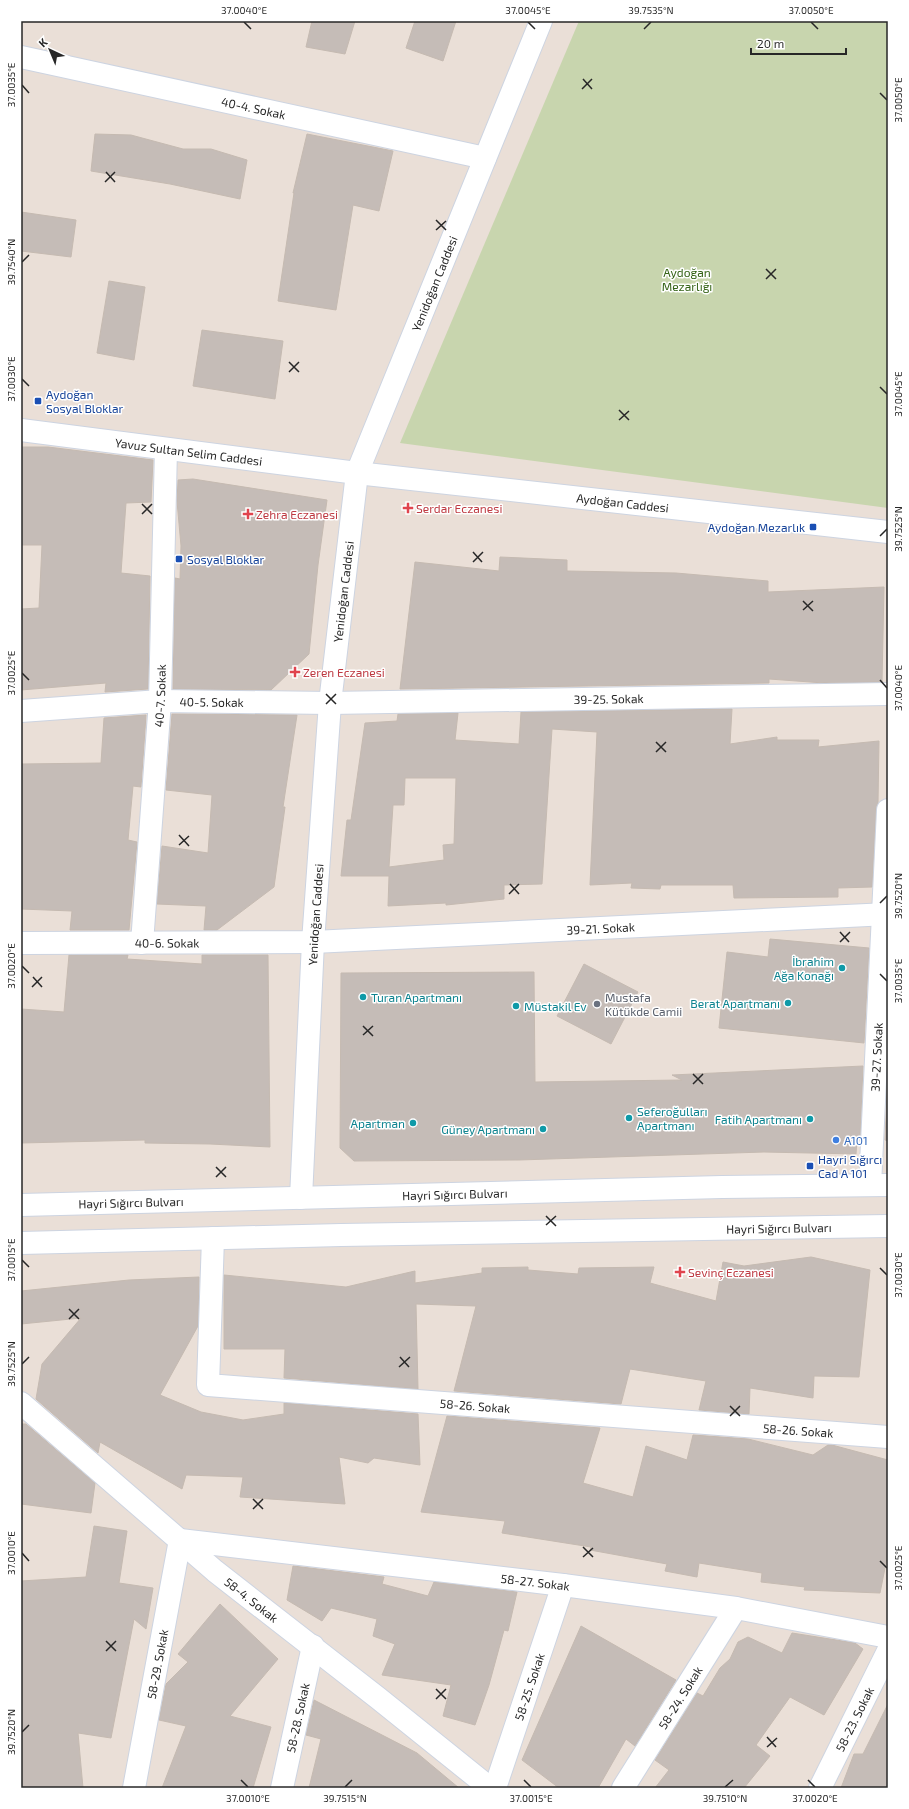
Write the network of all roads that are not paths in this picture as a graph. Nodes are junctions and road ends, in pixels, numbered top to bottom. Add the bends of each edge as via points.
1 (541, 21) edge
2 (21, 57) edge
3 (485, 158) junction
4 (21, 430) edge
5 (166, 448) junction
6 (357, 473) junction
7 (888, 532) edge
8 (888, 694) edge
9 (160, 701) junction
10 (330, 703) junction
11 (21, 711) edge
12 (888, 810) edge
13 (885, 914) edge
14 (313, 942) junction
15 (21, 943) edge
16 (142, 943) junction
17 (879, 1185) edge
18 (302, 1198) junction
19 (21, 1205) edge
20 (888, 1226) edge
21 (213, 1238) junction
22 (21, 1243) edge
23 (21, 1403) edge
24 (888, 1437) edge
25 (180, 1540) junction
26 (563, 1585) junction
27 (736, 1608) junction
28 (888, 1636) edge
29 (313, 1646) junction
30 (888, 1651) edge
31 (134, 1788) edge
32 (282, 1788) edge
33 (490, 1788) edge
34 (495, 1788) edge
35 (623, 1788) edge
36 (820, 1788) edge

1 - 3 street, Yenidoğan Caddesi
2 - 3 street, 40-4. Sokak
3 - 6 street, Yenidoğan Caddesi
4 - 5 street, Yavuz Sultan Selim Caddesi
5 - 6 street, Yavuz Sultan Selim Caddesi
5 - 9 street, 40-7. Sokak
6 - 7 street, Aydoğan Caddesi
6 - 10 street, Yenidoğan Caddesi
8 - 10 street, 39-25. Sokak
9 - 10 street, 40-5. Sokak
9 - 11 street, 40-5. Sokak
9 - 16 street, 40-7. Sokak
10 - 14 street, Yenidoğan Caddesi
12 - 13 street, 39-27. Sokak
13 - 14 street, 39-21. Sokak
13 - 17 street, 39-27. Sokak
14 - 16 street, 40-6. Sokak
14 - 18 street, Yenidoğan Caddesi
15 - 16 street, 40-6. Sokak
17 - 18 street, Hayri Sığırcı Bulvarı
18 - 19 street, Hayri Sığırcı Bulvarı
20 - 21 street, Hayri Sığırcı Bulvarı
21 - 22 street, Hayri Sığırcı Bulvarı
21 - 24 street, 58-26. Sokak via 208,1385
23 - 25 street, 58-4. Sokak
25 - 26 street, 58-27. Sokak
25 - 29 street, 58-4. Sokak
25 - 31 street, 58-29. Sokak
26 - 27 street, 58-27. Sokak
26 - 34 street, 58-25. Sokak
27 - 28 street, 58-27. Sokak
27 - 35 street, 58-24. Sokak
29 - 32 street, 58-28. Sokak
29 - 33 street, 58-4. Sokak
30 - 36 street, 58-23. Sokak

